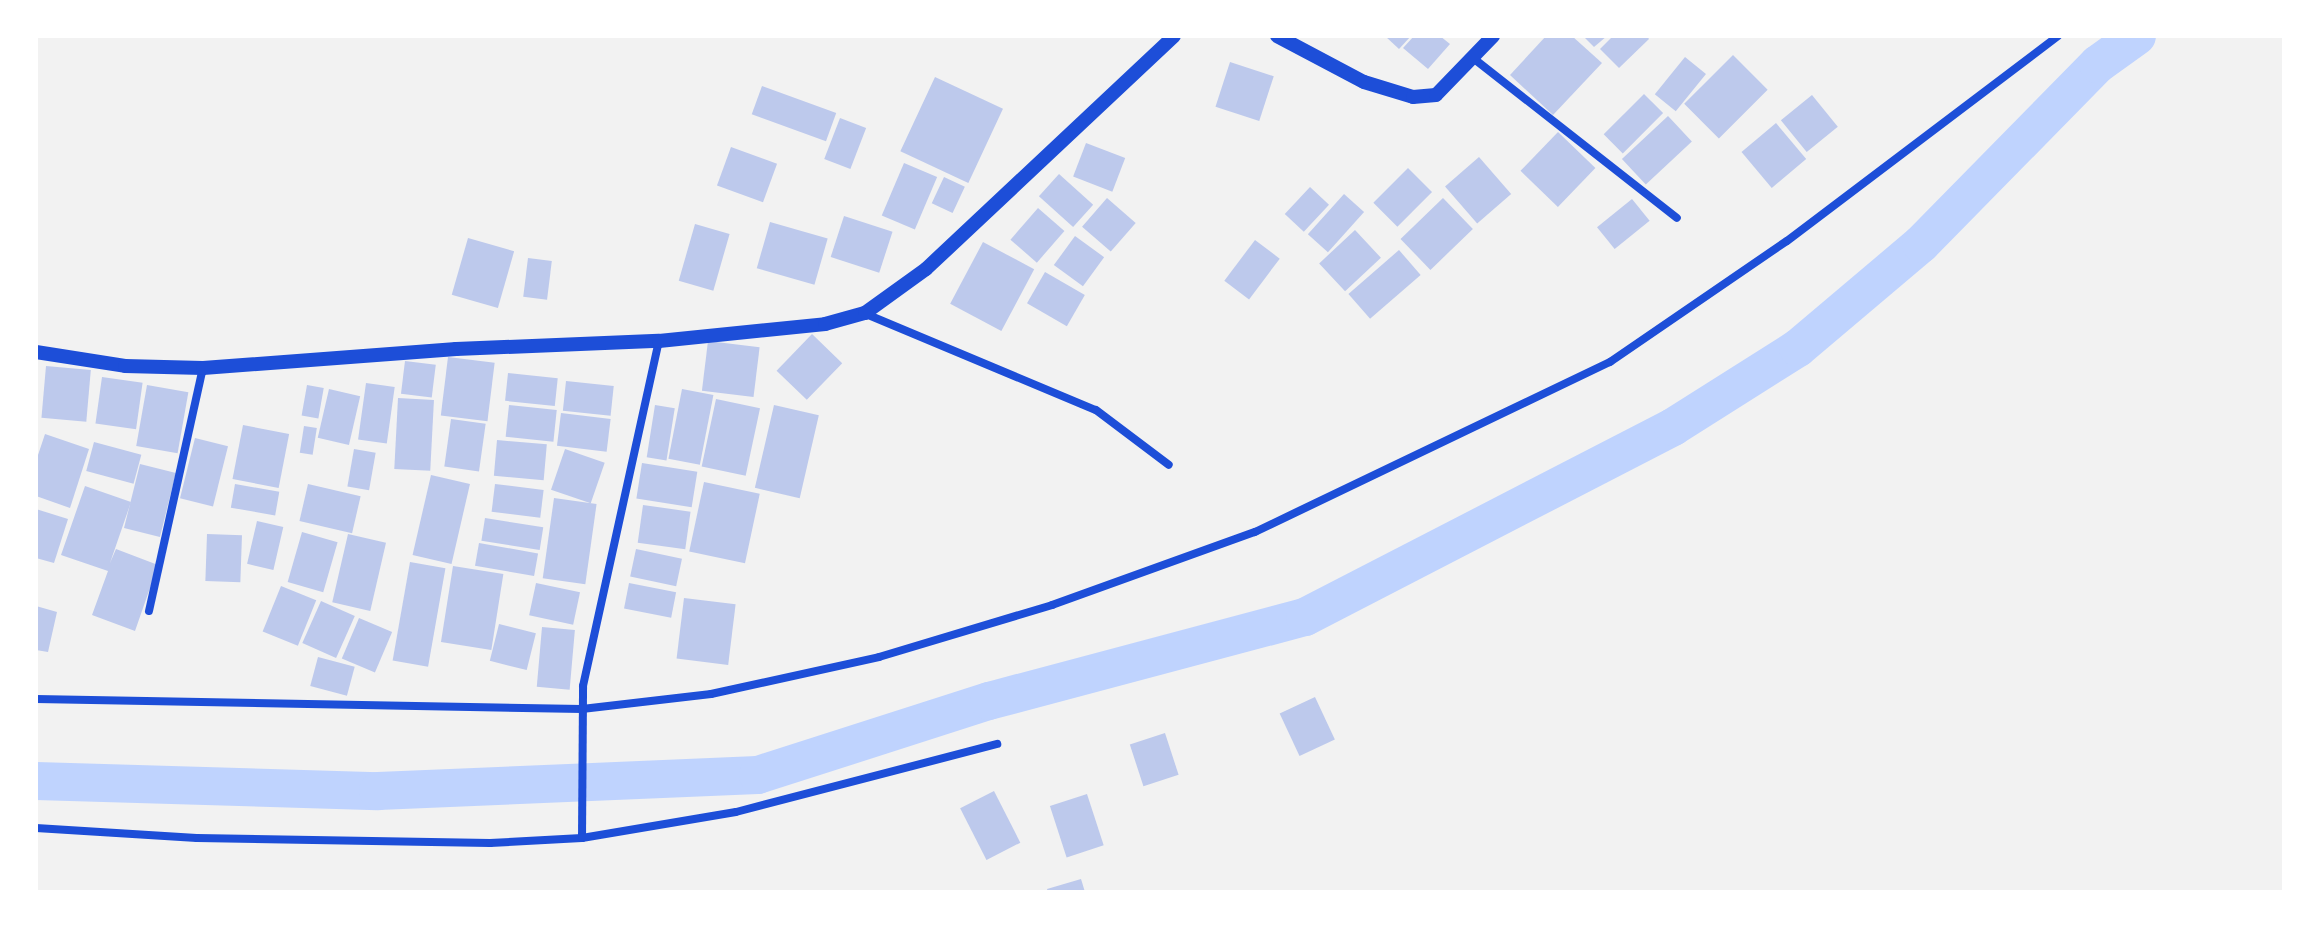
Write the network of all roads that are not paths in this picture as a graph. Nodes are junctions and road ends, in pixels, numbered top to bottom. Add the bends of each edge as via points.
1 (1174, 36) edge
2 (1277, 36) edge
3 (1493, 36) edge
4 (2058, 36) edge
5 (1473, 58) junction
6 (1677, 218) dead end
7 (865, 313) junction
8 (659, 341) junction
9 (36, 352) edge
10 (203, 368) junction
11 (1169, 465) dead end
12 (149, 611) dead end
13 (36, 699) edge
14 (582, 709) junction
15 (997, 744) dead end
16 (36, 828) edge
17 (582, 838) junction

1 - 7 street via 926,269
2 - 5 street via 1364,82 1413,97 1436,95
3 - 5 street
4 - 14 street via 1787,241 1610,362 1255,532 1052,605 879,657 711,694
5 - 6 street
7 - 8 street via 825,324
7 - 11 street via 1096,410
8 - 10 street via 456,349
8 - 14 street
9 - 10 street via 125,366
10 - 12 street
13 - 14 street
14 - 17 street
15 - 17 street via 736,812
16 - 17 street via 212,838 490,843

